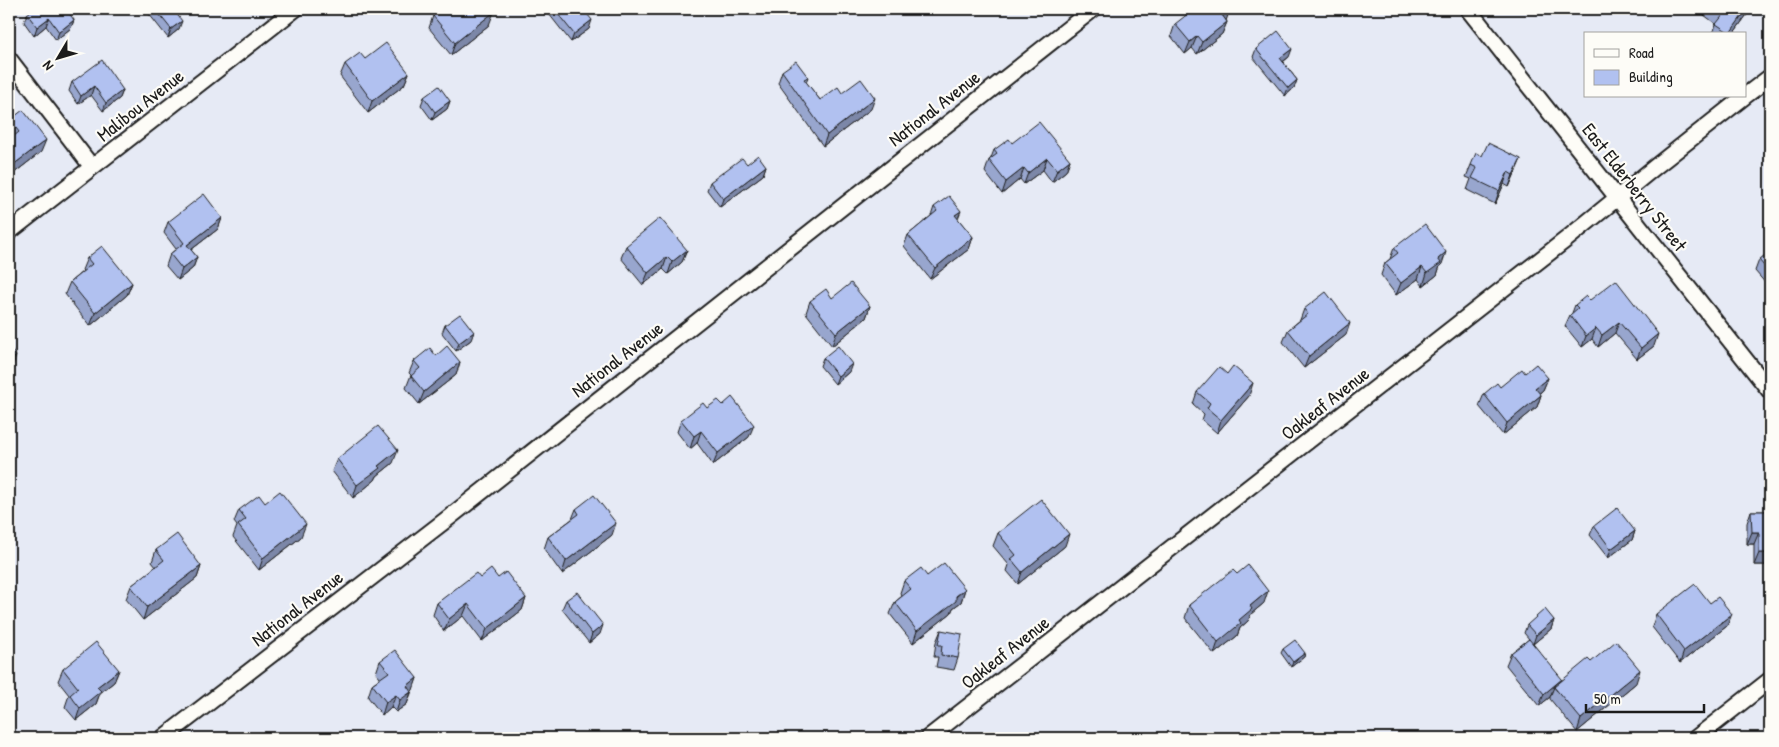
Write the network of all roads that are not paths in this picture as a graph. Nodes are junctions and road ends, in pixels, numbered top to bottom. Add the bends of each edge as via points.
1 (295, 9) edge
2 (1093, 9) edge
3 (1468, 9) edge
4 (9, 59) edge
5 (1770, 76) edge
6 (14, 77) edge
7 (1746, 95) edge
8 (1743, 98) edge
9 (92, 167) junction
10 (1618, 198) junction
11 (9, 232) edge
12 (1770, 391) edge
13 (1770, 680) edge
14 (163, 738) edge
15 (928, 738) edge
16 (1696, 738) edge

1 - 9 street, Malibou Avenue
2 - 14 street, National Avenue via 451,516
3 - 10 street, East Elderberry Street
4 - 6 street
5 - 7 street, Oakleaf Avenue
6 - 9 street
8 - 10 street, Oakleaf Avenue
9 - 11 street, Malibou Avenue
10 - 12 street, East Elderberry Street
10 - 15 street, Oakleaf Avenue
13 - 16 street

